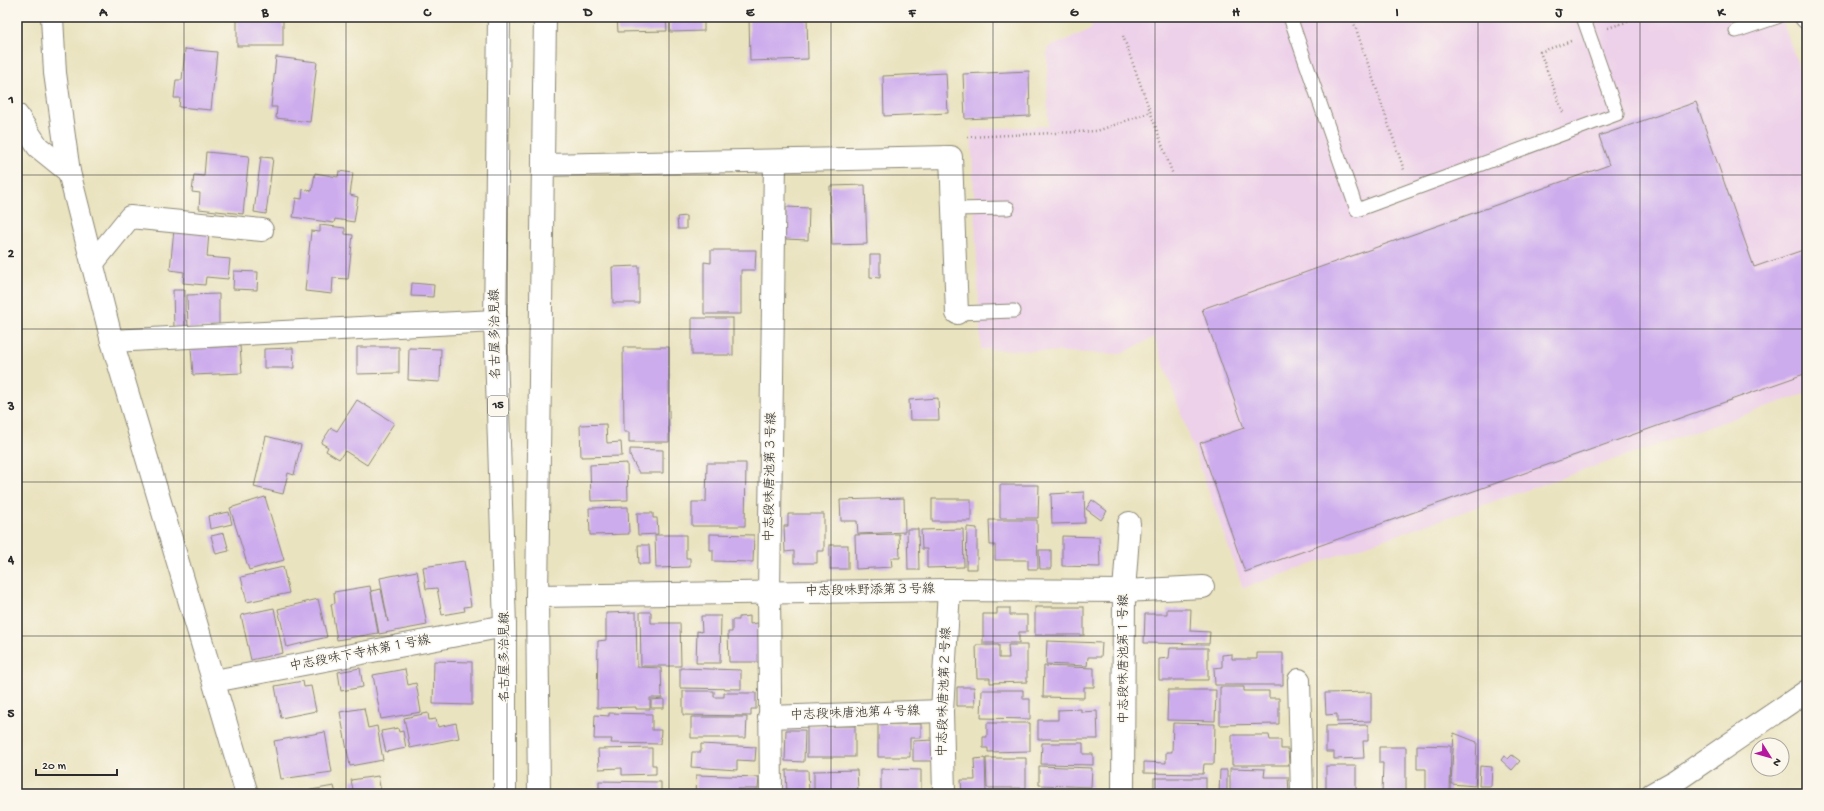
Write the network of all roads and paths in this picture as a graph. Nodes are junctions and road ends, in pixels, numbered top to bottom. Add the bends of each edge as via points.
1 (52, 17) edge
2 (499, 17) edge
3 (545, 17) edge
4 (1290, 17) edge
5 (1352, 17) edge
6 (1582, 17) edge
7 (1641, 17) edge
8 (1648, 17) edge
9 (1776, 17) edge
10 (1722, 19) dead end
11 (1736, 31) dead end
12 (1589, 35) junction
13 (1123, 36) dead end
14 (1151, 112) junction
15 (17, 115) edge
16 (1570, 132) junction
17 (950, 157) junction
18 (775, 161) junction
19 (543, 165) junction
20 (69, 172) junction
21 (1174, 175) dead end
22 (1411, 190) junction
23 (1008, 208) dead end
24 (952, 209) junction
25 (262, 230) dead end
26 (92, 264) junction
27 (1014, 311) dead end
28 (957, 314) joint
29 (495, 321) junction
30 (112, 341) junction
31 (1129, 523) dead end
32 (1203, 587) dead end
33 (949, 590) junction
34 (1124, 591) junction
35 (769, 593) junction
36 (537, 596) junction
37 (505, 626) junction
38 (1299, 680) dead end
39 (214, 681) junction
40 (1807, 691) edge
41 (942, 711) junction
42 (769, 717) junction
43 (247, 794) edge
44 (505, 794) edge
45 (539, 794) edge
46 (771, 794) edge
47 (944, 794) edge
48 (1123, 794) edge
49 (1302, 794) edge
50 (1652, 794) edge

1 - 20 street via 56,73
2 - 29 street, 名古屋多治見線 / 15
3 - 19 street
4 - 22 lane via 1357,210
5 - 22 path
6 - 12 lane
7 - 12 path
8 - 10 path
9 - 11 lane
12 - 16 lane via 1617,114
12 - 16 path via 1540,52
13 - 14 path
14 - 17 path via 1097,131 967,136
14 - 21 path
15 - 20 street via 38,147
16 - 22 lane
17 - 18 street
17 - 24 street
18 - 19 street
18 - 35 street, 中志段味唐池第３号線
19 - 36 street
20 - 26 street
23 - 24 lane
24 - 28 street
25 - 26 street via 130,217
26 - 30 street
27 - 28 lane
29 - 30 street
29 - 37 street, 名古屋多治見線 / 15
30 - 39 street
31 - 34 street, 中志段味唐池第１号線
32 - 34 street, 中志段味野添第３号線
33 - 34 street, 中志段味野添第３号線
33 - 35 street, 中志段味野添第３号線
33 - 41 street, 中志段味唐池第２号線
34 - 48 street, 中志段味唐池第１号線
35 - 36 street, 中志段味野添第３号線
35 - 42 street, 中志段味唐池第３号線
36 - 45 street
37 - 39 street, 中志段味下寺林第１号線
37 - 44 street, 名古屋多治見線 / 15
38 - 49 street
39 - 43 street
40 - 50 street via 1677,780
41 - 42 street, 中志段味唐池第４号線
41 - 47 street, 中志段味唐池第２号線
42 - 46 street, 中志段味唐池第３号線

